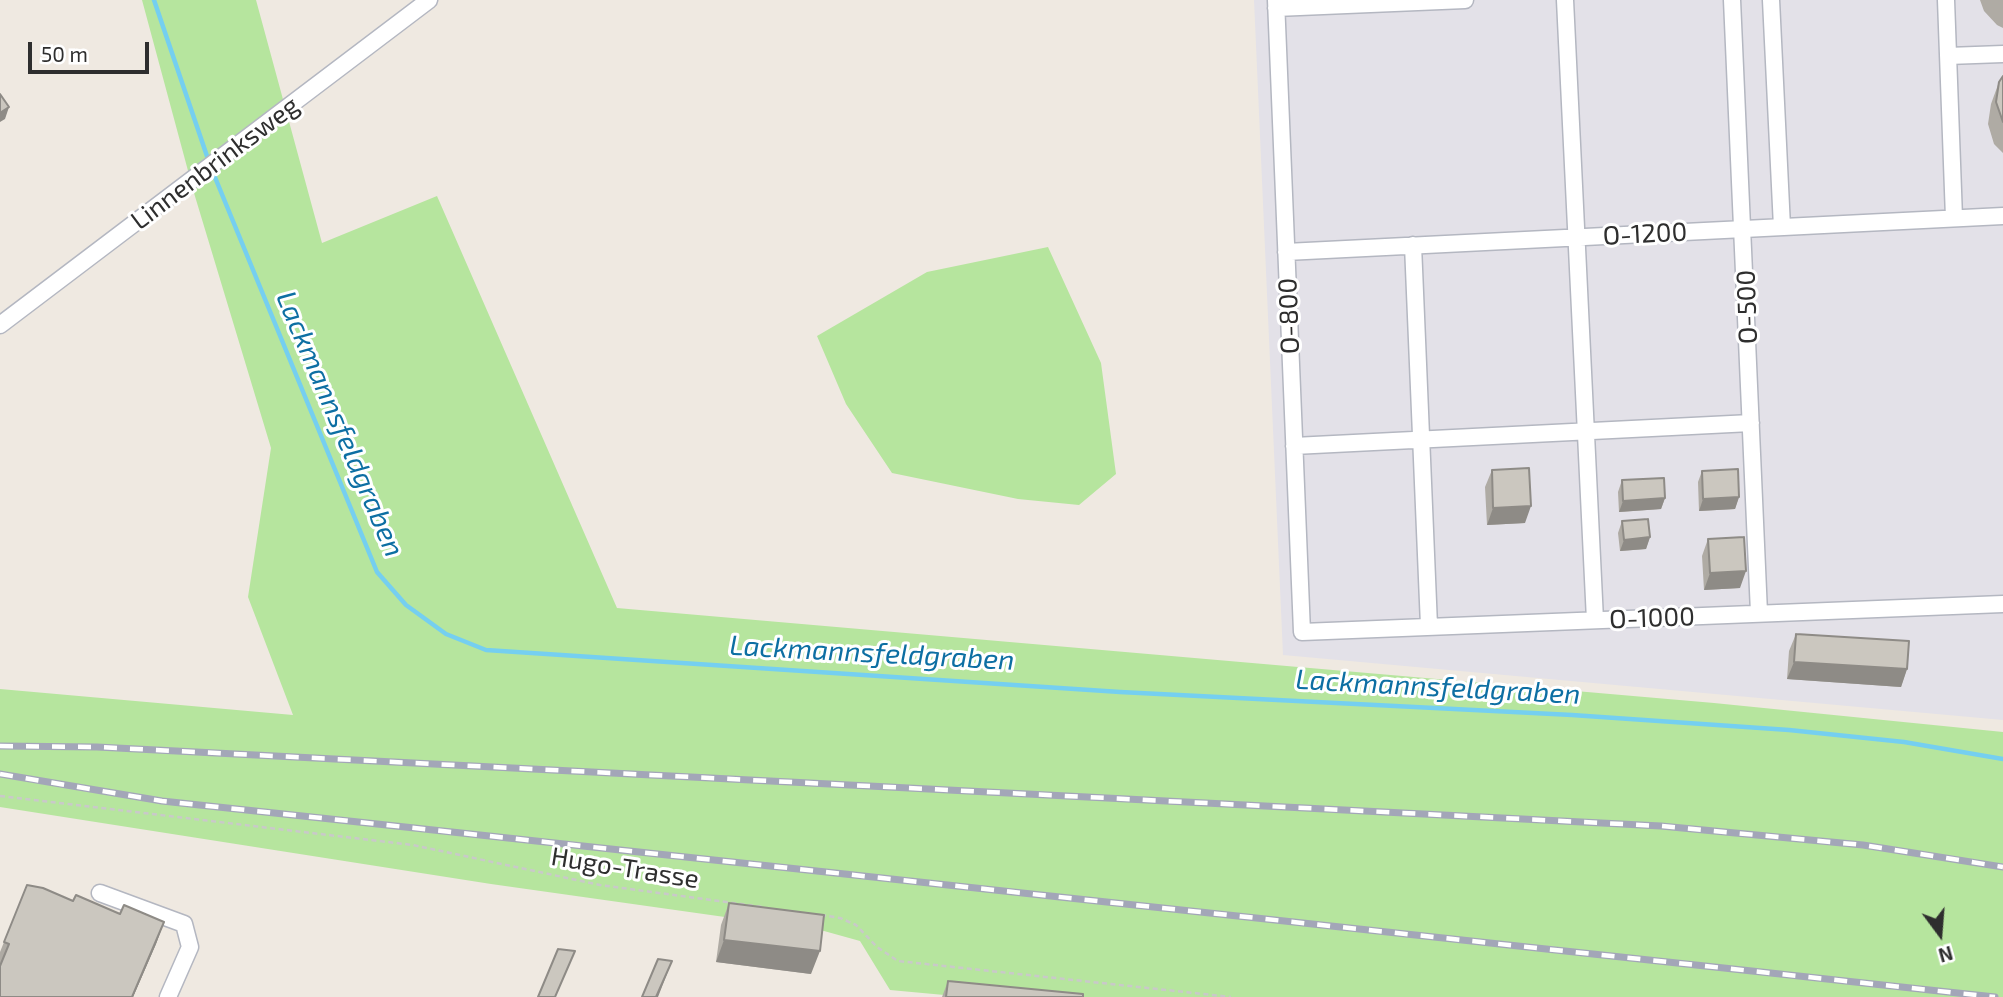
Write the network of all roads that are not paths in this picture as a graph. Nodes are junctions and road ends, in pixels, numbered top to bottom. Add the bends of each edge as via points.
1 (429, 0) edge
2 (1465, 0) edge
3 (1565, 0) edge
4 (1732, 0) edge
5 (1771, 0) edge
6 (1946, 0) edge
7 (1276, 4) edge
8 (2003, 54) edge
9 (1948, 56) junction
10 (2003, 216) edge
11 (1954, 218) junction
12 (1782, 227) junction
13 (1744, 229) junction
14 (1576, 237) junction
15 (1413, 245) junction
16 (1286, 252) junction
17 (0, 325) edge
18 (1751, 423) junction
19 (1585, 431) junction
20 (1421, 439) junction
21 (1294, 446) junction
22 (2003, 604) edge
23 (1759, 614) junction
24 (1595, 620) junction
25 (1429, 626) junction
26 (1301, 632) joint
27 (100, 893) dead end
28 (168, 997) edge

1 - 17 street, Linnenbrinksweg
2 - 7 street
3 - 14 street
4 - 13 street, O-500
5 - 12 street
6 - 9 street
7 - 16 street, O-800
8 - 9 street
9 - 11 street
10 - 11 street, O-1200
11 - 12 street, O-1200
12 - 13 street, O-1200
13 - 14 street, O-1200
13 - 18 street, O-500
14 - 15 street, O-1200
14 - 19 street
15 - 16 street, O-1200
15 - 20 street
16 - 21 street, O-800
18 - 19 street
18 - 23 street, O-500
19 - 20 street
19 - 24 street
20 - 21 street
20 - 25 street
21 - 26 street, O-800
22 - 23 street, O-1000
23 - 24 street, O-1000
24 - 25 street, O-1000
25 - 26 street, O-1000
27 - 28 street via 184,924 190,947

